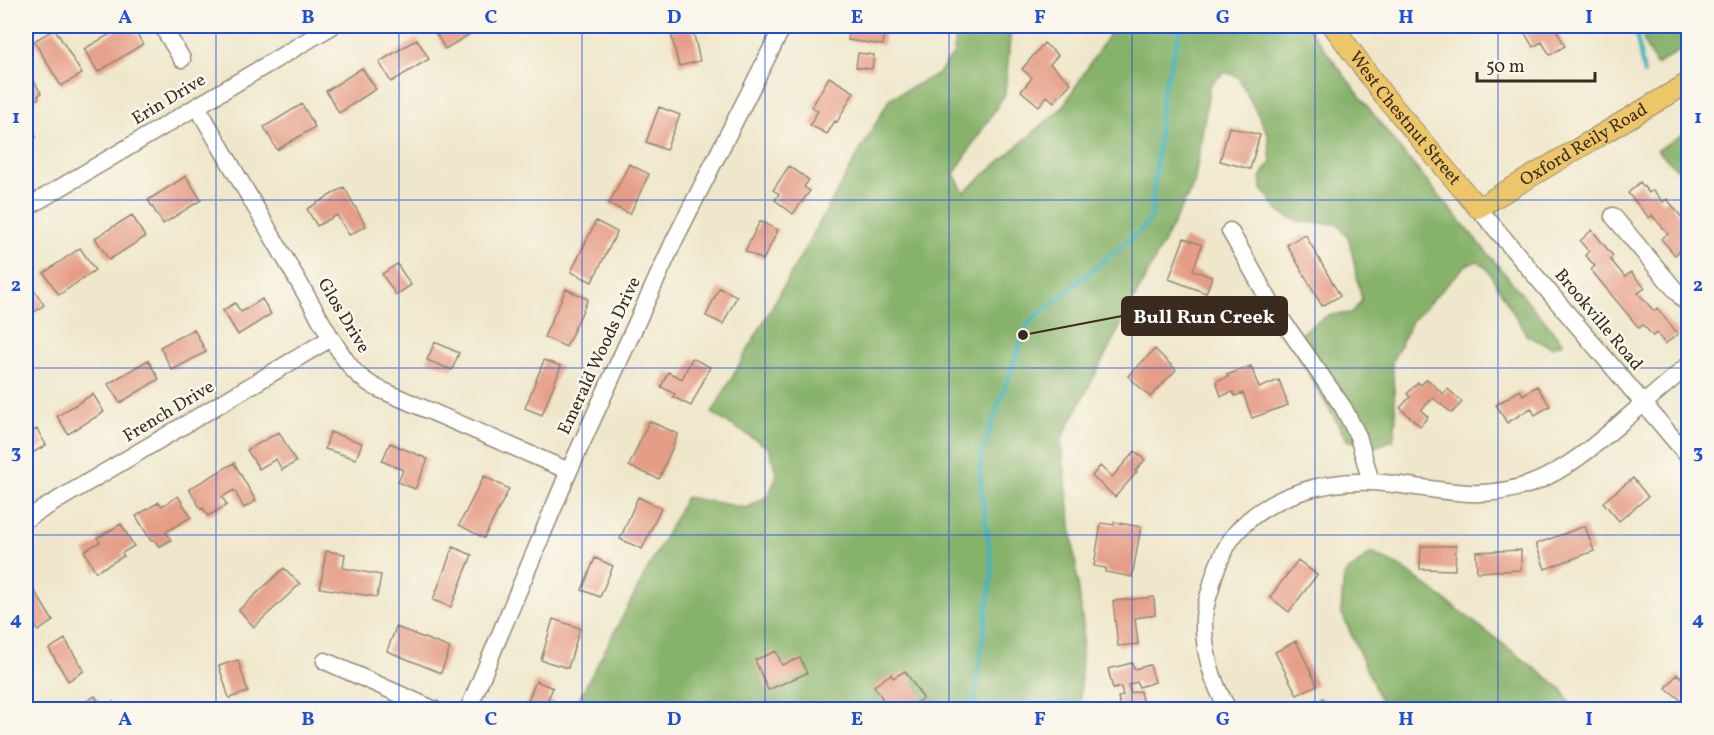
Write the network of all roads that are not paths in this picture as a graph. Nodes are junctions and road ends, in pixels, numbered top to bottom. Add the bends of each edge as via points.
1 (162, 26) edge
2 (332, 26) edge
3 (783, 26) edge
4 (1333, 26) edge
5 (182, 59) dead end
6 (1689, 83) edge
7 (197, 106) junction
8 (26, 208) edge
9 (1478, 208) junction
10 (1613, 216) dead end
11 (1230, 231) dead end
12 (1689, 305) edge
13 (331, 338) junction
14 (1689, 365) edge
15 (1643, 405) junction
16 (1689, 456) edge
17 (569, 471) junction
18 (1371, 482) junction
19 (26, 519) edge
20 (325, 661) dead end
21 (435, 710) edge
22 (468, 710) edge
23 (1229, 710) edge

1 - 5 street
2 - 7 street, Erin Drive
3 - 17 street, Emerald Woods Drive via 674,242
4 - 9 main road, West Chestnut Street via 1382,93
6 - 9 main road, Oxford Reily Road
7 - 8 street, Erin Drive
7 - 13 street, Glos Drive
9 - 15 street, Brookville Road
10 - 12 street
11 - 18 street via 1273,307 1343,407 1358,436
13 - 17 street, Glos Drive via 364,381
13 - 19 street, French Drive
14 - 15 street
15 - 16 street, Brookville Road
15 - 18 street via 1585,453 1532,483 1503,491 1460,494
17 - 22 street, Emerald Woods Drive
18 - 23 street via 1303,491 1269,506 1234,535 1214,574 1204,617 1207,659
20 - 21 street

